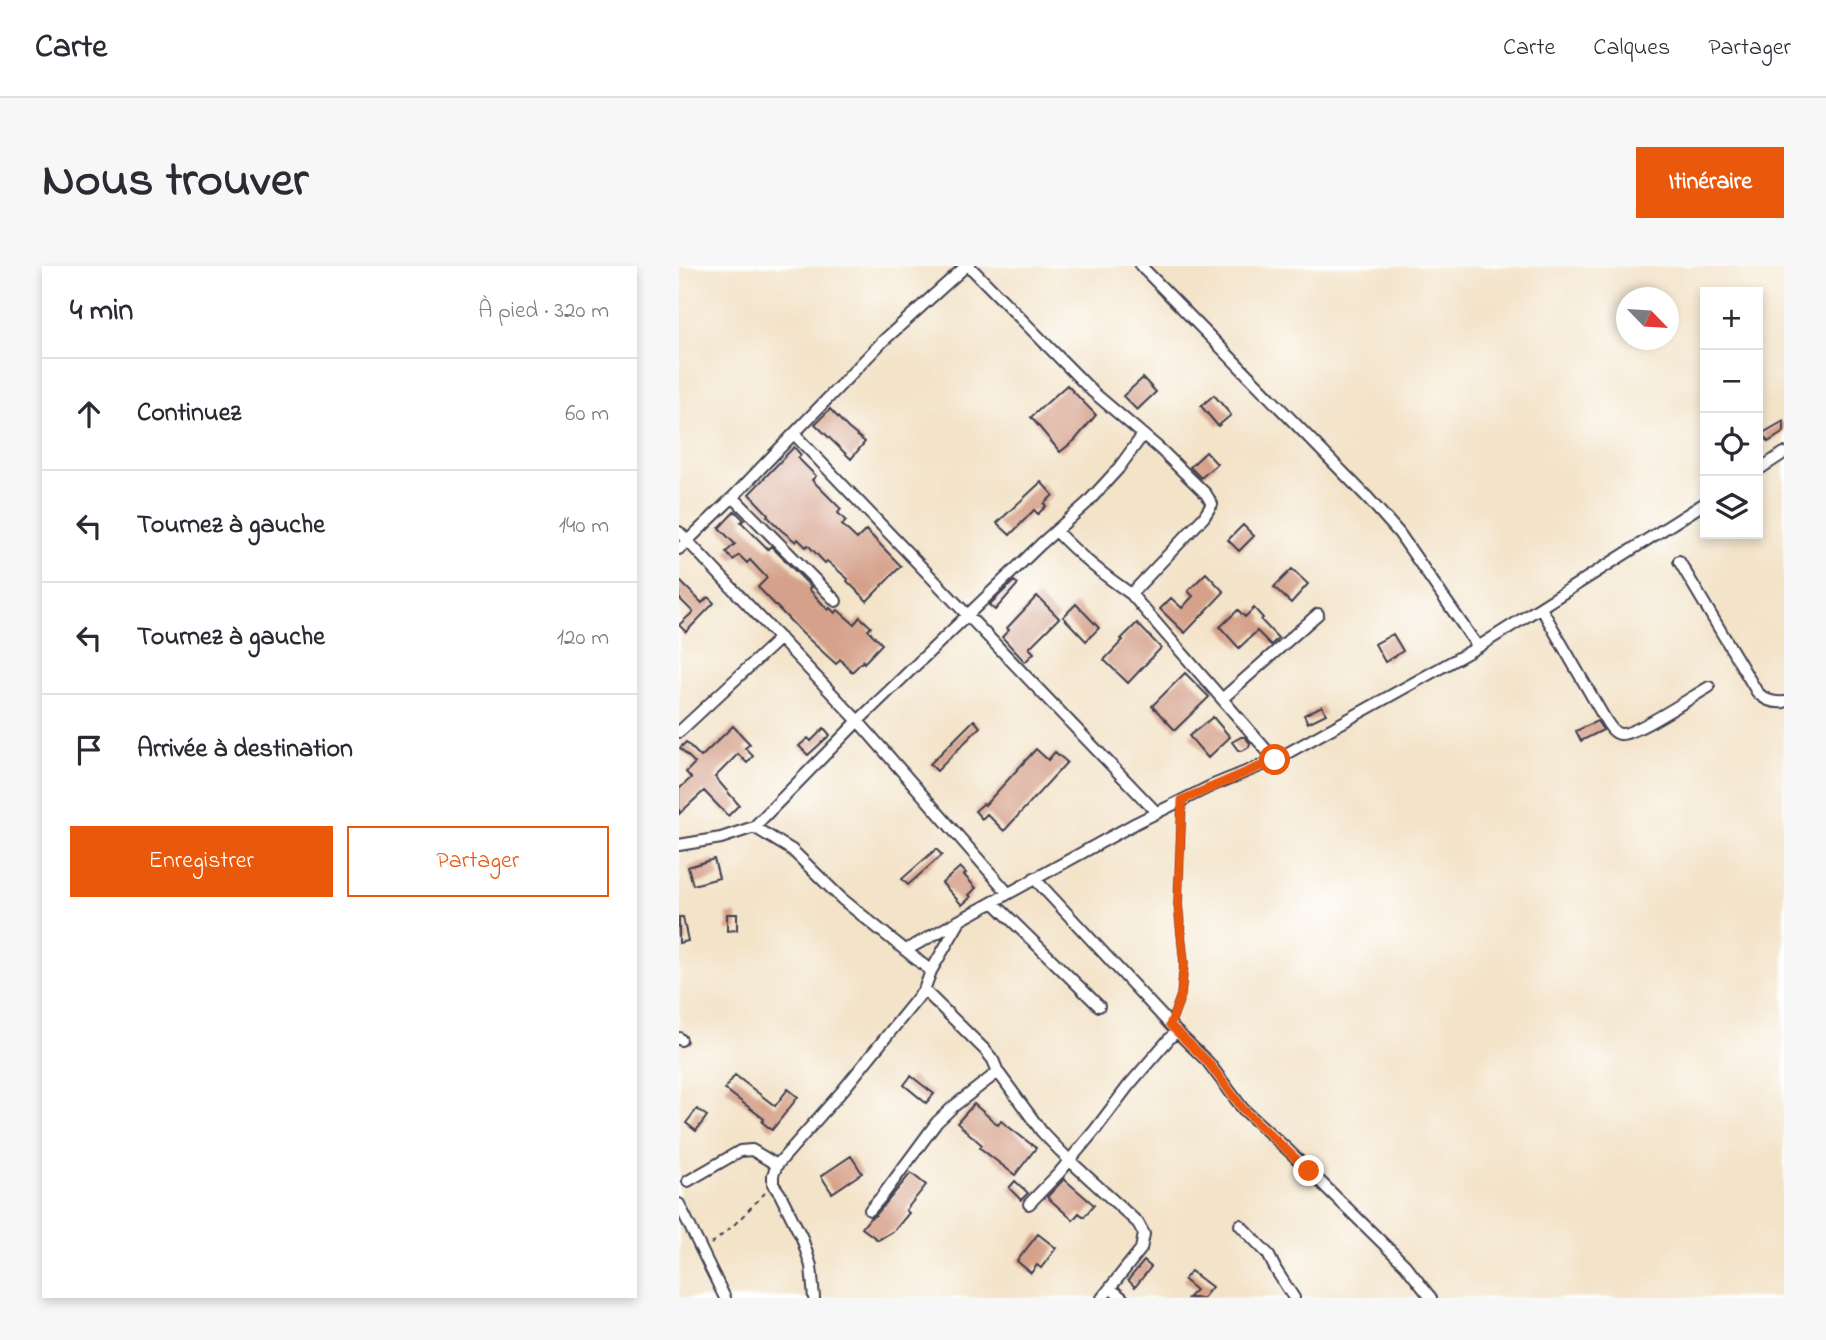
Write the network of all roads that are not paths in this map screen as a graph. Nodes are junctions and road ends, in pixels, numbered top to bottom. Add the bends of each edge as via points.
1 (967, 266) edge
2 (1141, 266) edge
3 (794, 434) junction
4 (1142, 436) junction
5 (1784, 453) edge
6 (1763, 467) edge
7 (733, 497) junction
8 (1700, 506) edge
9 (1056, 531) junction
10 (679, 532) edge
11 (688, 540) junction
12 (679, 549) edge
13 (1679, 561) dead end
14 (1131, 594) junction
15 (837, 601) dead end
16 (1541, 608) junction
17 (1318, 614) dead end
18 (968, 615) junction
19 (780, 638) junction
20 (1478, 647) junction
21 (1709, 687) dead end
22 (1222, 699) junction
23 (1784, 702) edge
24 (858, 721) junction
25 (679, 732) edge
26 (1275, 760) junction
27 (1182, 800) junction
28 (1157, 813) junction
29 (754, 827) junction
30 (679, 845) edge
31 (1034, 878) junction
32 (1008, 893) junction
33 (993, 902) junction
34 (961, 921) junction
35 (906, 950) junction
36 (931, 971) junction
37 (924, 990) junction
38 (1099, 1006) dead end
39 (1173, 1028) junction
40 (998, 1072) junction
41 (1069, 1160) junction
42 (777, 1165) junction
43 (688, 1181) dead end
44 (679, 1204) edge
45 (1029, 1204) dead end
46 (870, 1210) dead end
47 (1240, 1225) dead end
48 (1109, 1288) junction
49 (725, 1298) edge
50 (814, 1298) edge
51 (1102, 1298) edge
52 (1122, 1298) edge
53 (1294, 1298) edge
54 (1431, 1298) edge

1 - 3 street via 883,341
1 - 4 street
2 - 20 street via 1399,533
3 - 7 street
3 - 18 street
4 - 9 street via 1087,503
4 - 14 street via 1212,504
5 - 6 street
7 - 11 street
7 - 15 street
8 - 16 street
9 - 14 street via 1098,571
9 - 18 street
10 - 11 street
11 - 12 street
11 - 19 street
13 - 23 street via 1757,692 1764,699
14 - 22 street
16 - 20 street
16 - 21 street via 1618,734 1633,731
17 - 22 street
18 - 24 street
18 - 28 street
19 - 24 street
19 - 25 street
20 - 26 street
22 - 26 street
24 - 29 street
24 - 32 street
26 - 27 street
27 - 28 street
27 - 39 lane via 1178,904 1184,963
28 - 31 street
29 - 30 street
29 - 35 street via 792,850 842,899
31 - 32 street
31 - 39 street
32 - 33 street
33 - 34 street
33 - 38 street
34 - 35 street
34 - 36 street
35 - 36 street
36 - 37 street
37 - 40 street via 985,1050
37 - 42 street
39 - 41 street
39 - 54 street via 1208,1062 1243,1109 1405,1265
40 - 41 street
40 - 46 street via 937,1122
41 - 45 street
41 - 48 street via 1139,1223 1144,1234 1141,1249
42 - 43 street via 752,1150 740,1150
42 - 50 street via 773,1184 801,1238 811,1266
44 - 49 street
47 - 53 street via 1268,1254
48 - 51 street
48 - 52 street

